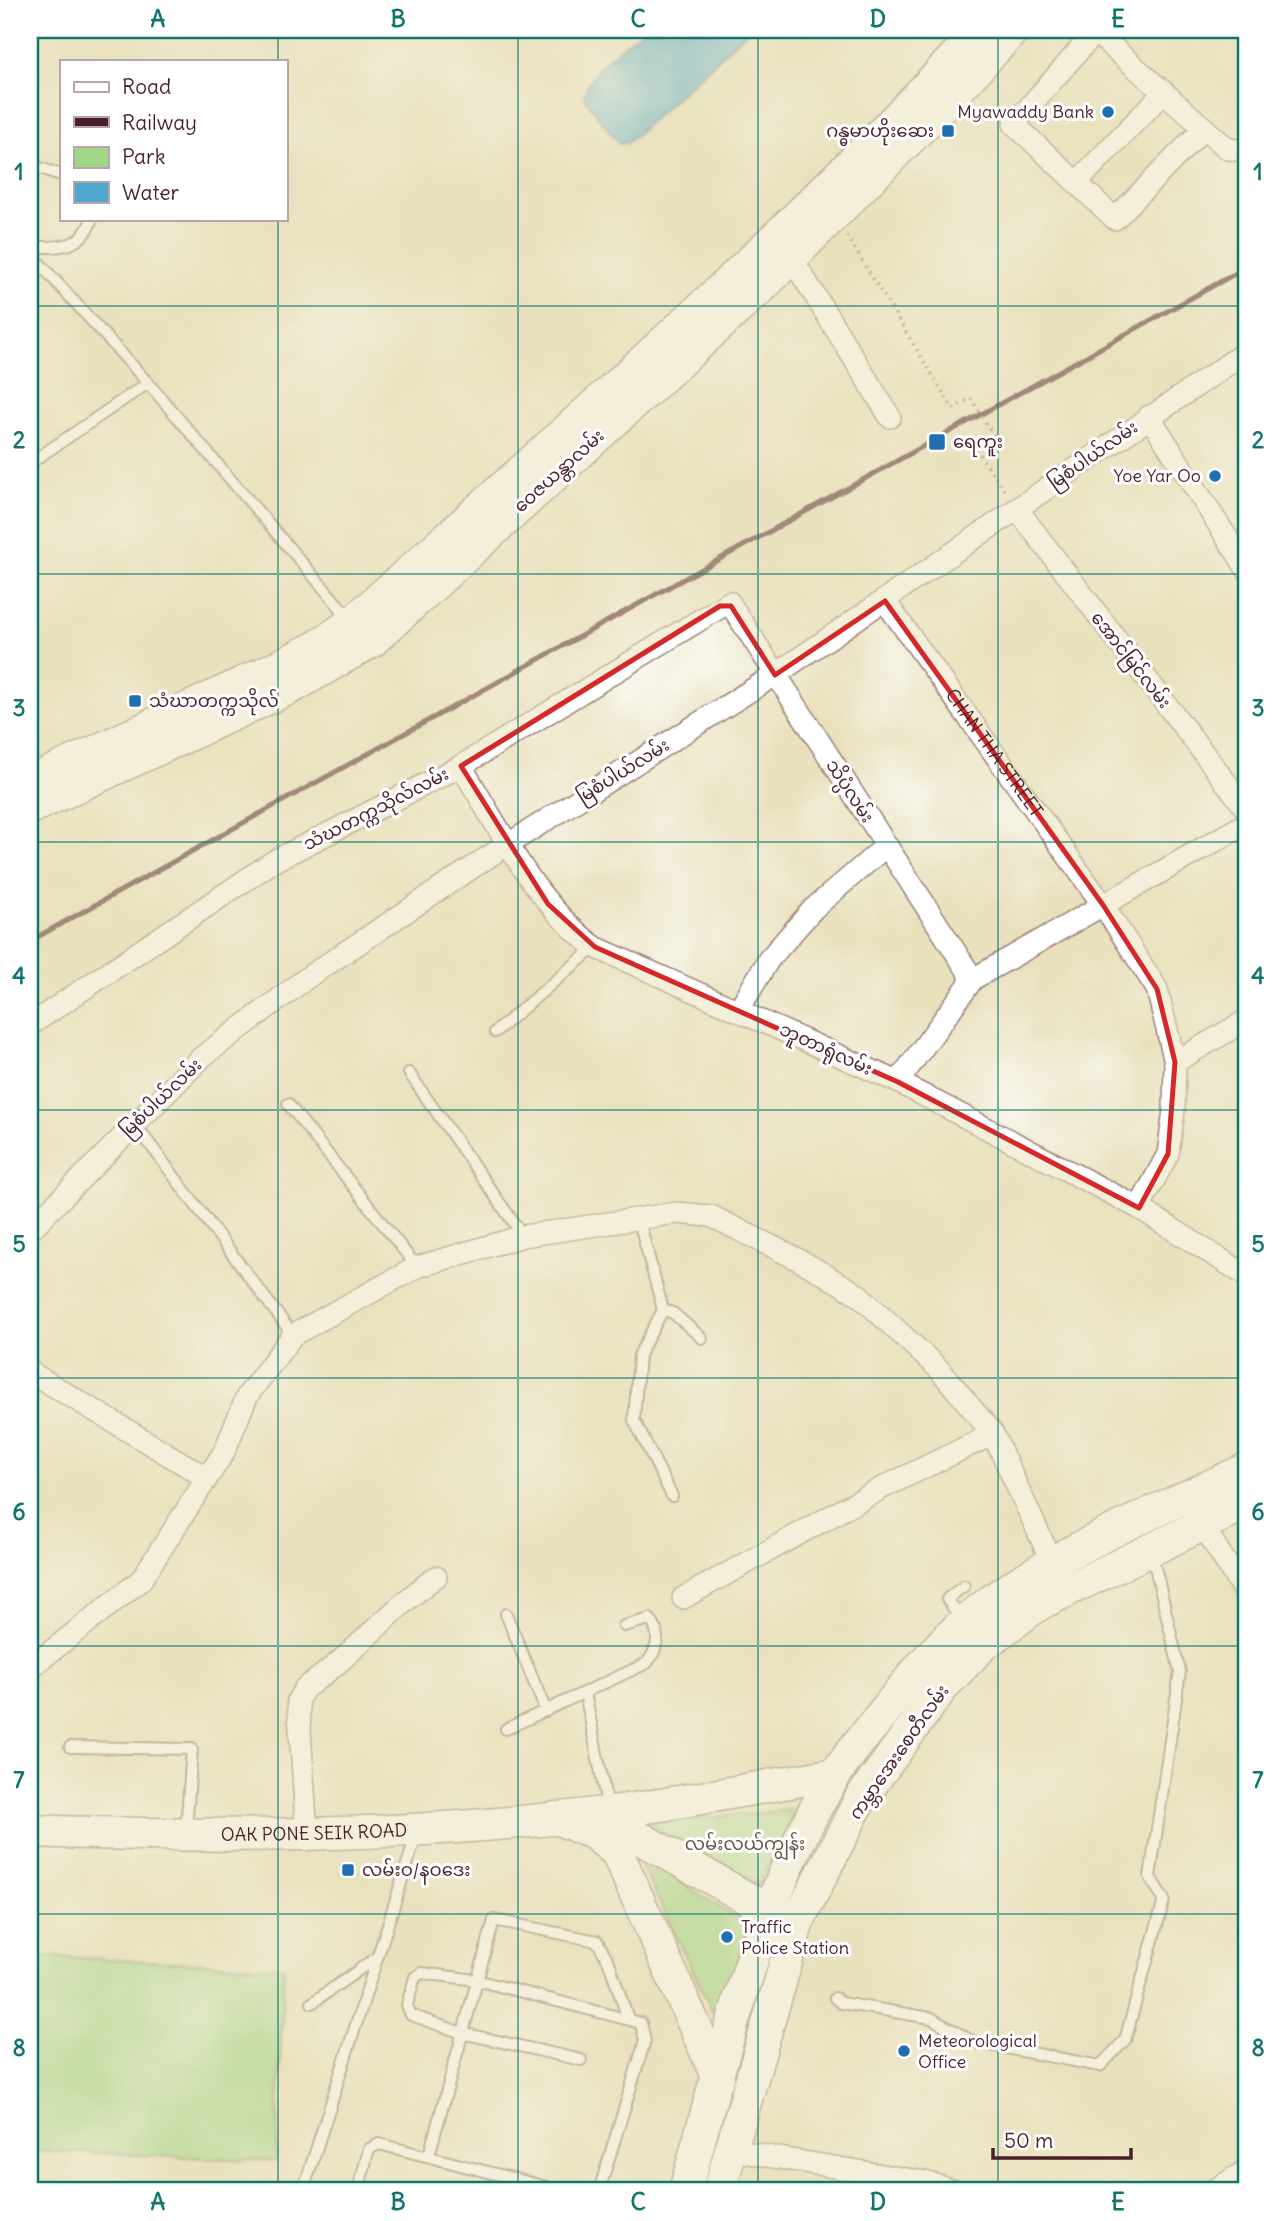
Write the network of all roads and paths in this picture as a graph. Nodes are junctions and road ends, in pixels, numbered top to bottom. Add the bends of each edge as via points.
1 (980, 30) edge
2 (1013, 30) edge
3 (1096, 30) edge
4 (1164, 92) junction
5 (1203, 129) junction
6 (1247, 150) edge
7 (30, 169) edge
8 (60, 175) edge
9 (1077, 182) junction
10 (835, 216) junction
11 (92, 220) edge
12 (30, 247) edge
13 (30, 253) edge
14 (791, 257) junction
15 (1247, 351) edge
16 (148, 383) junction
17 (890, 416) dead end
18 (1149, 416) junction
19 (30, 463) edge
20 (1017, 509) junction
21 (1247, 569) edge
22 (885, 601) junction
23 (729, 602) joint
24 (353, 622) junction
25 (775, 675) junction
26 (461, 766) junction
27 (30, 782) edge
28 (30, 808) edge
29 (1247, 810) edge
30 (1247, 822) edge
31 (509, 844) junction
32 (886, 846) junction
33 (1103, 905) junction
34 (595, 947) junction
35 (973, 979) junction
36 (738, 1009) junction
37 (1247, 1020) edge
38 (30, 1025) edge
39 (495, 1032) dead end
40 (1175, 1062) junction
41 (409, 1073) dead end
42 (898, 1082) junction
43 (288, 1104) dead end
44 (134, 1123) junction
45 (1139, 1208) junction
46 (638, 1217) junction
47 (30, 1230) edge
48 (523, 1236) junction
49 (417, 1267) junction
50 (1247, 1276) edge
51 (663, 1310) junction
52 (293, 1335) junction
53 (702, 1338) dead end
54 (30, 1372) edge
55 (993, 1434) junction
56 (1247, 1469) edge
57 (207, 1478) junction
58 (673, 1496) dead end
59 (1247, 1503) edge
60 (1193, 1511) junction
61 (1151, 1547) junction
62 (436, 1577) dead end
63 (1059, 1577) junction
64 (964, 1586) dead end
65 (1247, 1596) edge
66 (683, 1598) dead end
67 (506, 1614) dead end
68 (964, 1622) junction
69 (624, 1626) dead end
70 (30, 1668) edge
71 (585, 1693) junction
72 (546, 1711) junction
73 (506, 1729) dead end
74 (70, 1747) dead end
75 (836, 1774) junction
76 (603, 1813) junction
77 (555, 1818) junction
78 (418, 1830) junction
79 (30, 1831) edge
80 (307, 1836) junction
81 (185, 1837) junction
82 (784, 1916) junction
83 (377, 1957) junction
84 (476, 1980) junction
85 (835, 1998) dead end
86 (312, 2003) dead end
87 (628, 2019) junction
88 (461, 2032) junction
89 (581, 2060) dead end
90 (718, 2078) junction
91 (732, 2150) junction
92 (429, 2155) junction
93 (1247, 2170) edge
94 (303, 2191) edge
95 (358, 2191) edge
96 (562, 2191) edge
97 (600, 2191) edge
98 (685, 2191) edge
99 (719, 2191) edge
100 (955, 2191) edge
101 (1213, 2191) edge

1 - 24 main road, ဝေဇယန္တာလမ်း via 817,200
2 - 10 main road, ဝေဇယန္တာလမ်း
3 - 4 street
3 - 9 street via 1014,124
4 - 5 street
4 - 9 street
5 - 6 street via 1228,149
5 - 9 street via 1115,219
7 - 8 lane
10 - 14 main road, ဝေဇယန္တာလမ်း
10 - 20 path, bridge via 953,409 971,398 996,438 976,449
11 - 12 lane via 85,236 74,243
13 - 16 lane
14 - 17 street
14 - 28 main road, ဝေဇယန္တာလမ်း via 372,641 294,686
15 - 18 street, မြစံပါယ်လမ်း
16 - 19 lane
16 - 24 lane
18 - 20 street, မြစံပါယ်လမ်း
18 - 21 street
20 - 22 street, မြစံပါယ်လမ်း
20 - 29 street, အောင်မြင်လမ်း
22 - 25 street, မြစံပါယ်လမ်း
22 - 33 street, CHAN THA STREET
23 - 25 street, သိပ္ပံလမ်း
23 - 26 street, သံဃတက္ကသိုလ်လမ်း
24 - 27 main road, ဝေဇယန္တာလမ်း via 277,667
25 - 31 street, မြစံပါယ်လမ်း
25 - 32 street, သိပ္ပံလမ်း
26 - 31 street, ဘူတာရုံလမ်း
26 - 38 street, သံဃတက္ကသိုလ်လမ်း via 274,861
30 - 33 street
31 - 34 street, ဘူတာရုံလမ်း via 548,904
31 - 44 street, မြစံပါယ်လမ်း via 311,975 202,1057
32 - 35 street, သိပ္ပံလမ်း
32 - 36 street via 813,909 769,959
33 - 35 street
33 - 40 street, CHAN THA STREET via 1157,989
34 - 36 street, ဘူတာရုံလမ်း
34 - 39 lane
35 - 42 street
36 - 42 street, ဘူတာရုံလမ်း
37 - 40 street
40 - 45 street, CHAN THA STREET via 1168,1154
41 - 48 lane
42 - 45 street, ဘူတာရုံလမ်း
43 - 49 lane
44 - 47 street, မြစံပါယ်လမ်း
44 - 52 lane
45 - 50 street, ဘူတာရုံလမ်း
46 - 48 street
46 - 51 lane
46 - 55 street via 711,1216 859,1295 940,1370
48 - 49 street
49 - 52 street
51 - 53 lane
51 - 58 lane via 639,1355 634,1420
52 - 57 street via 247,1396 224,1452
54 - 57 street
55 - 63 street
55 - 66 street via 882,1488
56 - 60 main road, ကမ္ဘာအေးစေတီလမ်း
57 - 70 street via 141,1580
59 - 60 main road, ကမ္ဘာအေးစေတီလမ်း
60 - 61 main road, ကမ္ဘာအေးစေတီလမ်း
60 - 63 main road, ကမ္ဘာအေးစေတီလမ်း
60 - 65 street
61 - 63 main road, ကမ္ဘာအေးစေတီလမ်း
61 - 85 lane via 1180,1672 1150,1877 1164,1900 1125,2040 1100,2066 1079,2064 974,2042 930,2018 841,2003
62 - 80 street via 402,1601 305,1688 298,1700
63 - 68 main road, ကမ္ဘာအေးစေတီလမ်း via 1006,1590
63 - 82 main road, ကမ္ဘာအေးစေတီလမ်း via 1039,1604 982,1646 945,1684 861,1798
64 - 68 lane via 947,1599
67 - 72 lane
68 - 75 main road, ကမ္ဘာအေးစေတီလမ်း via 920,1665
69 - 71 lane via 650,1619 657,1628 655,1652 648,1663
71 - 72 lane
71 - 76 lane
72 - 73 lane
74 - 81 lane via 192,1749
75 - 76 main road, OAK PONE SEIK ROAD
75 - 82 main road, ကမ္ဘာအေးစေတီလမ်း
76 - 77 main road, OAK PONE SEIK ROAD
76 - 82 main road
77 - 78 main road, OAK PONE SEIK ROAD
77 - 90 main road via 593,1833 617,1852
78 - 80 main road, OAK PONE SEIK ROAD
78 - 83 lane
79 - 81 main road, OAK PONE SEIK ROAD
80 - 81 main road, OAK PONE SEIK ROAD
82 - 90 main road, ကမ္ဘာအေးစေတီလမ်း
82 - 91 main road, ကမ္ဘာအေးစေတီလမ်း
83 - 86 lane
83 - 94 lane
84 - 87 lane
84 - 87 lane via 494,1920 597,1941
84 - 88 lane
84 - 88 lane via 422,1973 415,1977 407,2004 411,2015
87 - 97 lane via 641,2023 645,2041
88 - 89 lane
88 - 92 lane
90 - 98 main road, ကမ္ဘာအေးစေတီလမ်း
91 - 99 main road, ကမ္ဘာအေးစေတီလမ်း
91 - 100 street
92 - 95 lane via 379,2144 369,2150
92 - 96 lane
93 - 101 street

